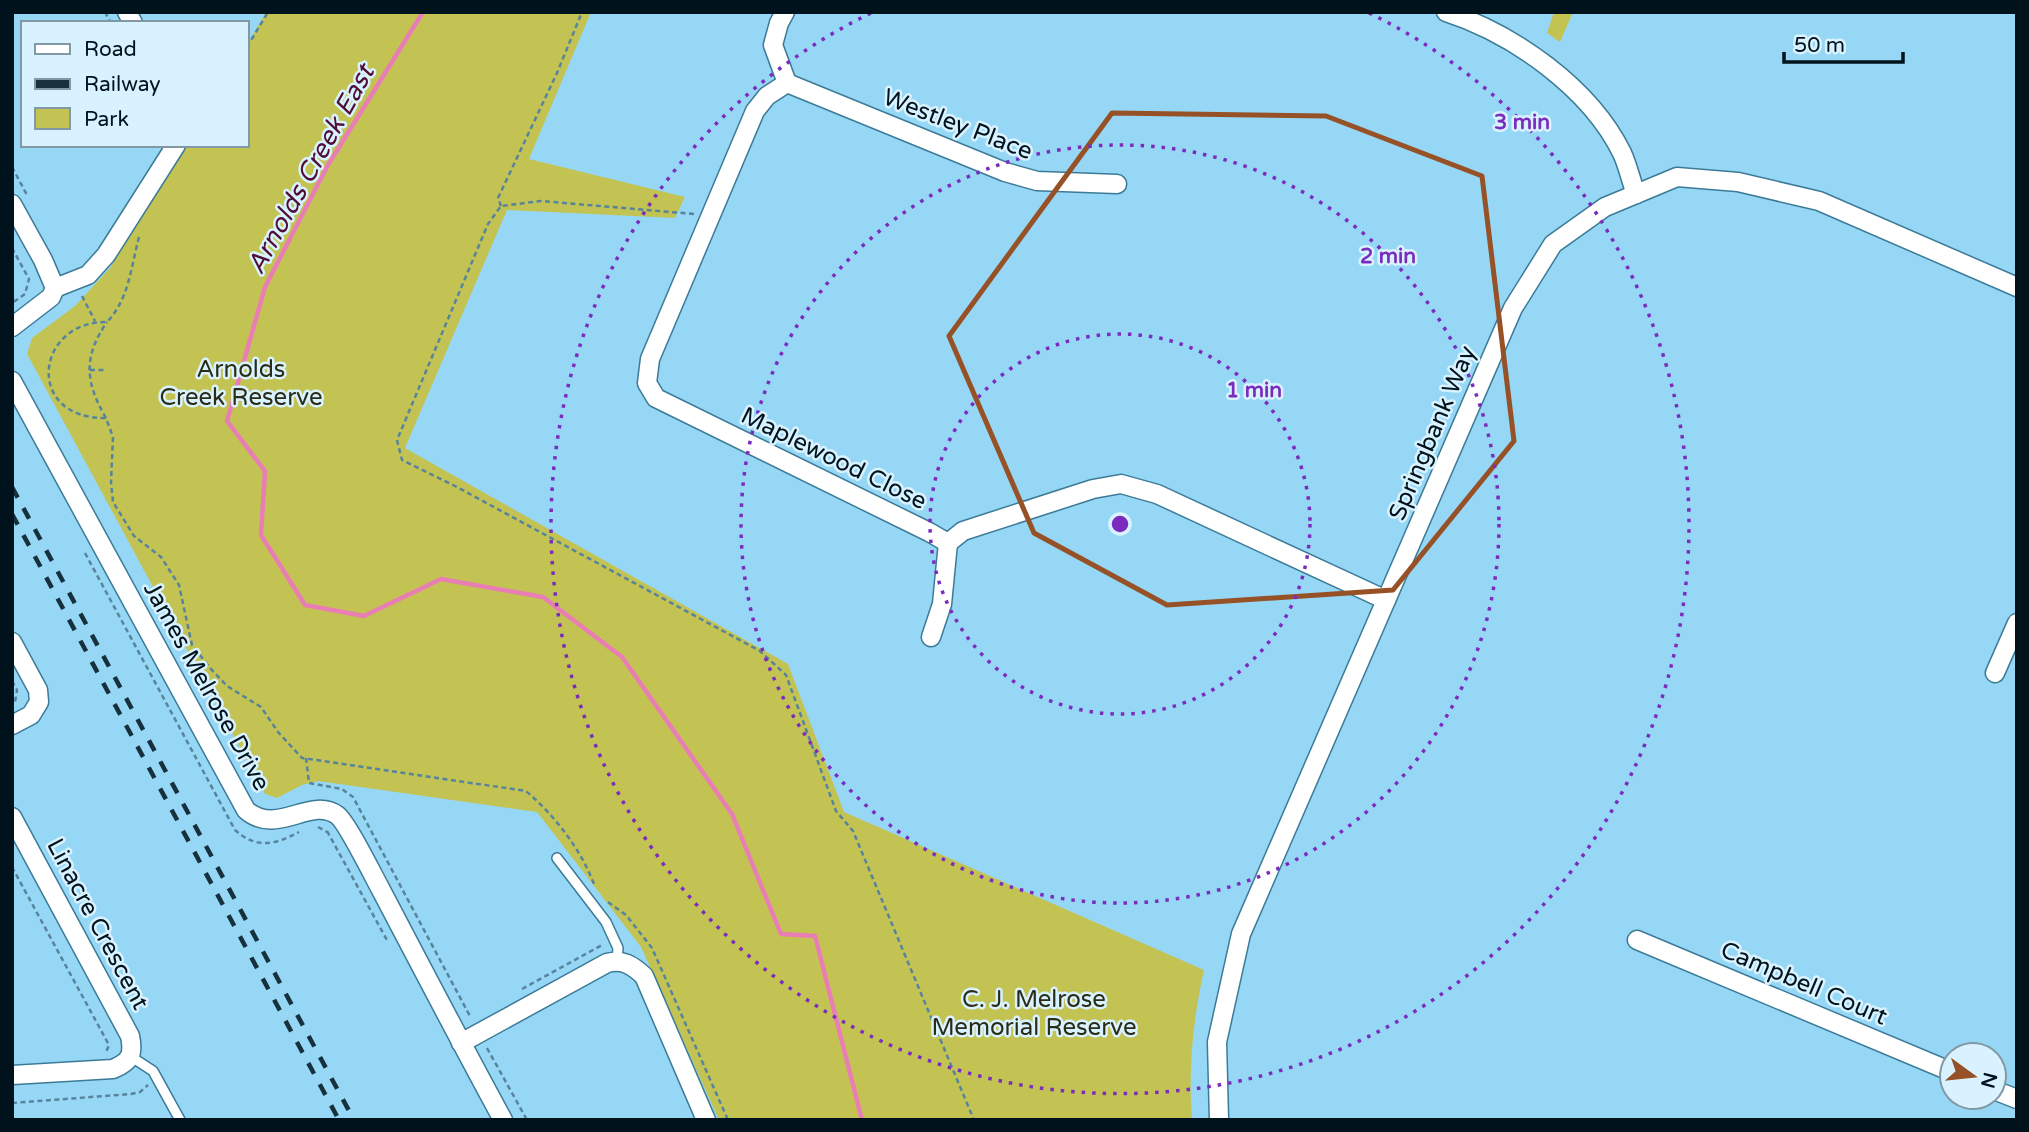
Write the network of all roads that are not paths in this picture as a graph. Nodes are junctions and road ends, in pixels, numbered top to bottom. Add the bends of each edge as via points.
1 (785, 12) edge
2 (1446, 12) edge
3 (787, 83) junction
4 (175, 147) edge
5 (1117, 184) dead end
6 (1636, 194) junction
7 (12, 204) edge
8 (2017, 287) edge
9 (55, 288) junction
10 (12, 327) edge
11 (12, 381) edge
12 (948, 543) junction
13 (1386, 600) junction
14 (2017, 623) edge
15 (931, 638) dead end
16 (12, 642) edge
17 (1995, 673) dead end
18 (12, 724) edge
19 (12, 817) edge
20 (557, 858) dead end
21 (1637, 940) dead end
22 (617, 961) junction
23 (461, 1043) junction
24 (130, 1056) junction
25 (1938, 1066) edge
26 (12, 1075) edge
27 (180, 1120) edge
28 (503, 1120) edge
29 (706, 1120) edge
30 (1219, 1120) edge

1 - 3 street via 773,45
2 - 6 street via 1508,40 1552,70 1591,105 1622,153
3 - 5 street, Westley Place via 1005,172 1037,181
3 - 12 street, Maplewood Close via 755,111 650,359 647,383 656,398
4 - 9 street via 106,256 88,275
6 - 8 street, Springbank Way via 1677,177 1738,182 1819,201
6 - 13 street, Springbank Way via 1605,207 1553,244 1513,308
7 - 9 street
9 - 10 street via 51,297
11 - 23 street, James Melrose Drive via 246,810 275,821 316,810 340,816
12 - 13 street via 963,531 1121,484 1157,494
12 - 15 street via 942,604
13 - 30 street, Springbank Way via 1241,934 1217,1042
14 - 17 street
16 - 18 street via 38,690 39,702 31,715
19 - 24 street, Linacre Crescent via 130,1036
20 - 22 lane via 606,922 618,948
21 - 25 street, Campbell Court
22 - 23 street
22 - 29 street via 632,965 644,976
23 - 28 street, James Melrose Drive
24 - 26 street via 113,1069
24 - 27 lane via 154,1073

